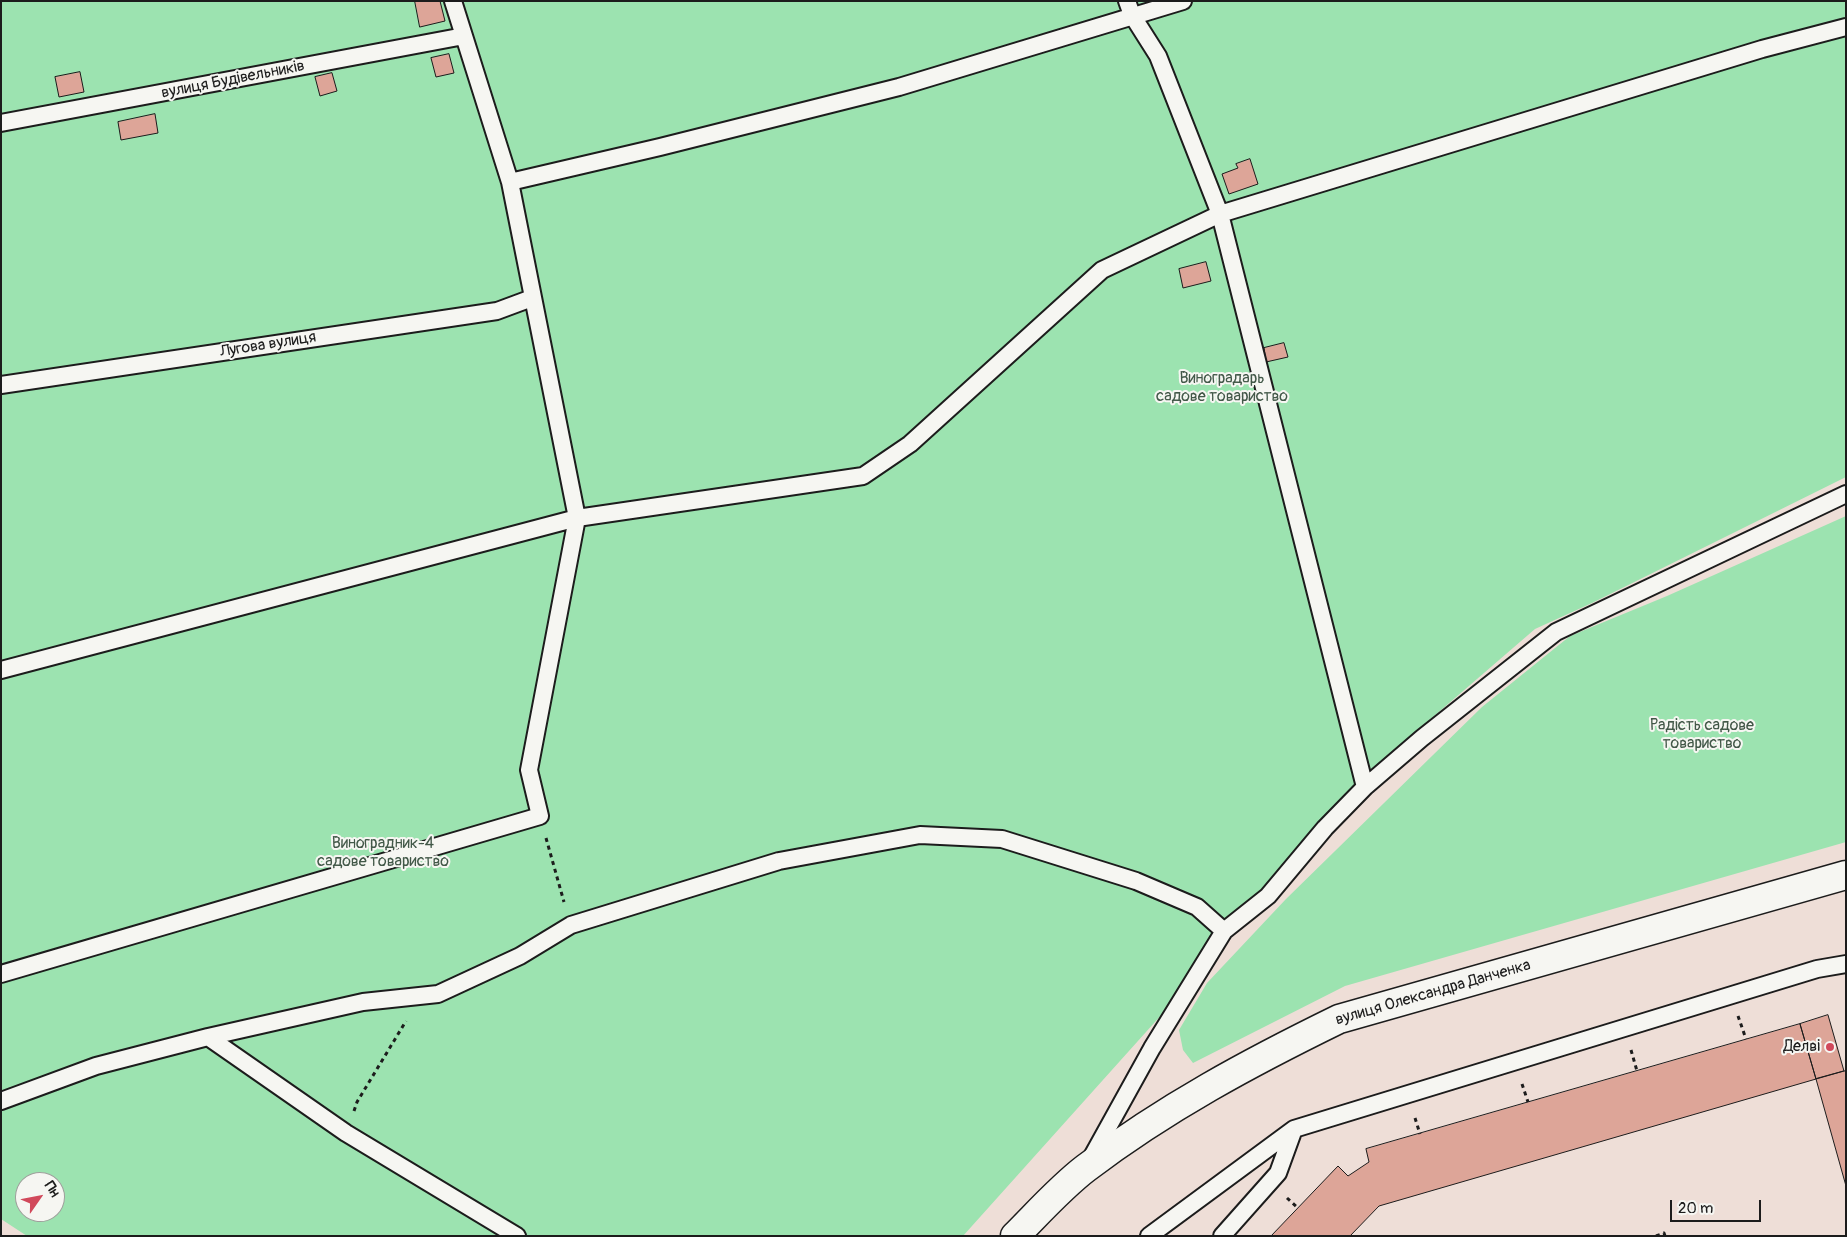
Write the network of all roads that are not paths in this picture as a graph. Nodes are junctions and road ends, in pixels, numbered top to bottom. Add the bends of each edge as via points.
1 (1183, 1) edge
2 (456, 2) edge
3 (1130, 8) edge
4 (1846, 27) edge
5 (464, 36) junction
6 (1, 123) edge
7 (510, 182) junction
8 (1220, 214) junction
9 (532, 298) junction
10 (1, 385) edge
11 (1846, 494) edge
12 (577, 518) junction
13 (1, 670) edge
14 (1365, 787) junction
15 (1846, 875) edge
16 (1224, 931) junction
17 (1846, 964) edge
18 (1, 974) edge
19 (208, 1037) junction
20 (1, 1101) edge
21 (1294, 1129) junction
22 (1085, 1168) junction
23 (517, 1236) edge
24 (1015, 1236) edge
25 (1149, 1236) edge
26 (1222, 1236) edge

1 - 3 lane
2 - 5 lane
3 - 7 lane via 899,86
3 - 8 lane via 1158,56
4 - 8 lane via 1762,49
5 - 6 lane, вулиця Будівельників
5 - 7 lane
7 - 9 lane
8 - 12 lane via 1102,270 910,444 863,476
8 - 14 lane
9 - 10 lane, Лугова вулиця via 497,311
9 - 12 lane
11 - 14 lane via 1556,632
12 - 13 lane
12 - 18 lane via 529,770 540,816
14 - 16 lane via 1325,828 1268,896
15 - 22 street, вулиця Олександра Данченка via 1339,1019 1192,1096
16 - 19 lane via 1197,907 1145,885 1002,839 920,836 779,861 570,925 520,956 438,994 363,1002
16 - 22 lane via 1152,1048
17 - 21 lane via 1817,969
19 - 20 lane via 96,1066
19 - 23 lane via 346,1133
21 - 25 lane
21 - 26 lane via 1278,1173
22 - 24 street, вулиця Олександра Данченка

